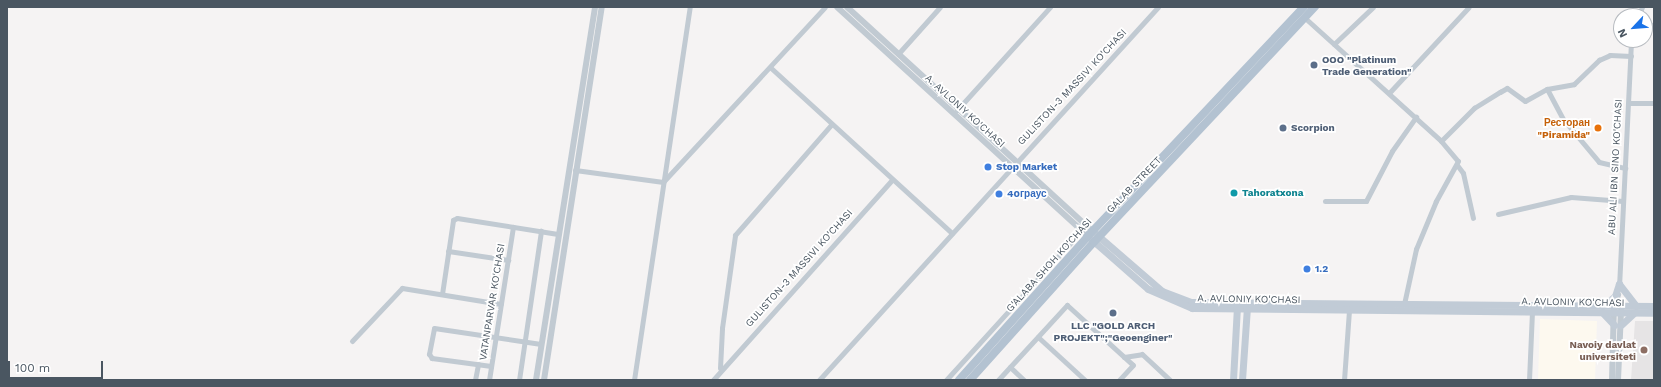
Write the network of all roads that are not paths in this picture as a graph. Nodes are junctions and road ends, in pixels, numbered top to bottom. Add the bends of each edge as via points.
1 (594, 7) edge
2 (602, 7) edge
3 (690, 7) edge
4 (825, 7) edge
5 (837, 7) edge
6 (847, 7) edge
7 (940, 7) edge
8 (1050, 7) edge
9 (1158, 7) edge
10 (1304, 7) edge
11 (1315, 7) edge
12 (1372, 7) edge
13 (1469, 7) edge
14 (1305, 18) junction
15 (1334, 44) junction
16 (1632, 48) edge
17 (898, 54) junction
18 (1631, 56) junction
19 (771, 68) junction
20 (1547, 89) junction
21 (1389, 93) junction
22 (1654, 102) edge
23 (1628, 103) junction
24 (957, 110) junction
25 (1416, 117) junction
26 (831, 125) junction
27 (1441, 141) junction
28 (1013, 164) junction
29 (1457, 165) junction
30 (1625, 168) junction
31 (575, 170) junction
32 (892, 180) junction
33 (663, 182) junction
34 (1325, 201) dead end
35 (1623, 201) junction
36 (1498, 214) dead end
37 (1473, 218) dead end
38 (513, 227) junction
39 (541, 231) junction
40 (952, 233) junction
41 (558, 234) junction
42 (1093, 236) junction
43 (1071, 242) dead end
44 (448, 251) junction
45 (508, 260) junction
46 (1045, 270) junction
47 (1054, 274) junction
48 (1619, 284) junction
49 (442, 294) junction
50 (1618, 295) joint
51 (501, 304) junction
52 (1404, 304) junction
53 (1654, 306) edge
54 (1237, 307) junction
55 (1247, 307) junction
56 (1603, 308) junction
57 (1618, 309) junction
58 (1636, 309) junction
59 (1349, 311) junction
60 (1532, 311) junction
61 (1654, 313) edge
62 (1617, 325) junction
63 (1038, 337) junction
64 (496, 338) junction
65 (352, 341) dead end
66 (524, 342) junction
67 (541, 346) junction
68 (549, 348) junction
69 (1124, 358) junction
70 (478, 364) junction
71 (491, 366) junction
72 (1010, 367) junction
73 (720, 368) junction
74 (475, 380) edge
75 (490, 380) edge
76 (519, 380) edge
77 (536, 380) edge
78 (544, 380) edge
79 (634, 380) edge
80 (713, 380) edge
81 (819, 380) edge
82 (946, 380) edge
83 (959, 380) edge
84 (970, 380) edge
85 (998, 380) edge
86 (1024, 380) edge
87 (1085, 380) edge
88 (1119, 380) edge
89 (1170, 380) edge
90 (1233, 380) edge
91 (1242, 380) edge
92 (1344, 380) edge
93 (1529, 380) edge
94 (1612, 380) edge
95 (1618, 380) edge

1 - 41 street
2 - 31 street
3 - 33 street
4 - 19 street
5 - 28 street, A. AVLONIY KO'CHASI
6 - 17 street, A. AVLONIY KO'CHASI
7 - 17 street
8 - 24 street
9 - 28 street, GULISTON-3 MASSIVI KO'CHASI
10 - 42 main road, G'ALABA SHOH KO'CHASI
11 - 14 main road, GALAB STREET
12 - 15 street
13 - 21 street
14 - 15 street
14 - 42 main road, GALAB STREET
15 - 21 street
16 - 18 street, ABU ALI IBN SINO KO'CHASI
17 - 24 street, A. AVLONIY KO'CHASI
18 - 20 street via 1610,55 1598,60 1574,84
18 - 23 street, ABU ALI IBN SINO KO'CHASI
19 - 26 street
19 - 33 street
20 - 27 street via 1525,101 1507,88 1474,108
20 - 30 street via 1563,119 1598,162
21 - 25 street
22 - 23 street
23 - 30 street, ABU ALI IBN SINO KO'CHASI
24 - 28 street, A. AVLONIY KO'CHASI
25 - 27 street
25 - 34 street via 1392,151 1366,201
26 - 32 street
26 - 73 street, GULISTON-3 MASSIVI KO'CHASI via 735,235 722,328
27 - 29 street via 1456,156
28 - 40 street, GULISTON-3 MASSIVI KO'CHASI
28 - 42 street, A. AVLONIY KO'CHASI
29 - 37 street via 1463,172
29 - 52 street via 1436,201 1416,249
30 - 35 street, ABU ALI IBN SINO KO'CHASI
31 - 33 street
31 - 68 street
32 - 40 street
32 - 73 street, GULISTON-3 MASSIVI KO'CHASI
33 - 79 street
35 - 36 street via 1571,196
35 - 48 street, ABU ALI IBN SINO KO'CHASI
38 - 39 street
38 - 44 street via 458,218 453,220
38 - 45 street, VATANPARVAR KO'CHASI
39 - 41 street
39 - 66 street
40 - 81 street, GULISTON-3 MASSIVI KO'CHASI
41 - 67 street
42 - 47 main road, G'ALABA SHOH KO'CHASI
42 - 54 main road, A. AVLONIY KO'CHASI via 1162,298 1192,308
42 - 84 main road, GALAB STREET
43 - 46 street
44 - 45 street
44 - 49 street
45 - 51 street, VATANPARVAR KO'CHASI
46 - 47 street
46 - 82 street
47 - 83 main road, G'ALABA SHOH KO'CHASI
48 - 50 street, ABU ALI IBN SINO KO'CHASI
48 - 56 main road via 1615,296
48 - 58 main road
49 - 51 street
49 - 65 street via 402,288
50 - 57 street, ABU ALI IBN SINO KO'CHASI
51 - 64 street, VATANPARVAR KO'CHASI
52 - 55 main road, A. AVLONIY KO'CHASI
52 - 56 main road, A. AVLONIY KO'CHASI
53 - 58 main road, A. AVLONIY KO'CHASI
54 - 55 main road, A. AVLONIY KO'CHASI
54 - 90 main road
55 - 59 main road, A. AVLONIY KO'CHASI
55 - 91 main road
56 - 57 main road, A. AVLONIY KO'CHASI
56 - 60 main road, A. AVLONIY KO'CHASI
56 - 62 main road
57 - 58 main road, A. AVLONIY KO'CHASI
57 - 62 street, ABU ALI IBN SINO KO'CHASI
58 - 61 main road, A. AVLONIY KO'CHASI
58 - 62 main road
59 - 60 main road, A. AVLONIY KO'CHASI
59 - 92 street
60 - 93 street
62 - 94 street, ABU ALI IBN SINO KO'CHASI
62 - 95 street, ABU ALI IBN SINO KO'CHASI
63 - 69 street via 1067,305
63 - 72 street
63 - 87 street
64 - 66 street
64 - 70 street via 434,328 429,354 432,358
64 - 71 street, VATANPARVAR KO'CHASI
66 - 67 street
66 - 76 street
67 - 68 street
67 - 77 street
68 - 78 street
69 - 88 street via 1133,365
69 - 89 street via 1142,354
70 - 71 street
70 - 74 street
71 - 75 street, VATANPARVAR KO'CHASI
72 - 85 street
72 - 86 street
73 - 80 street, GULISTON-3 MASSIVI KO'CHASI

